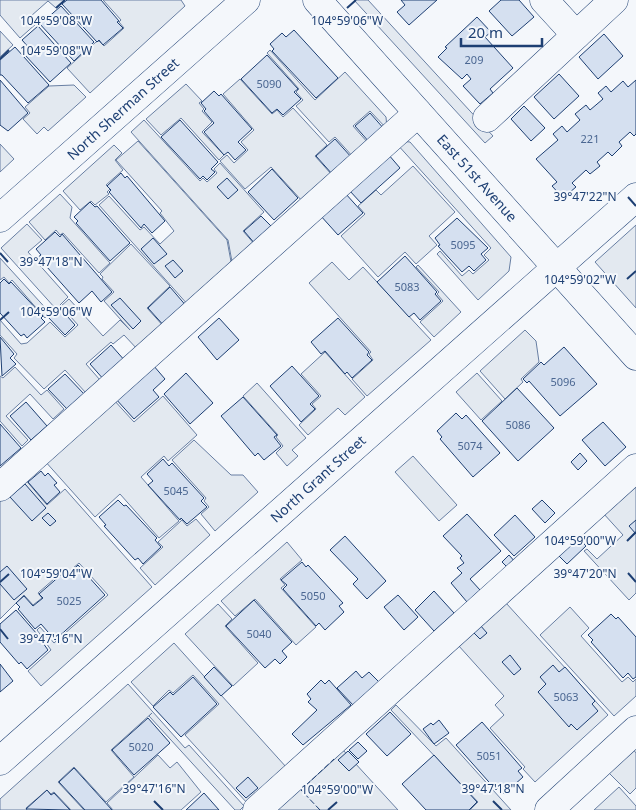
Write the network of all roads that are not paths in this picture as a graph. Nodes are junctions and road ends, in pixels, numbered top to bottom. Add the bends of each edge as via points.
1 (246, 0) edge
2 (317, 0) edge
3 (544, 0) edge
4 (614, 0) edge
5 (576, 35) junction
6 (418, 113) junction
7 (487, 118) dead end
8 (636, 197) edge
9 (0, 218) edge
10 (557, 268) junction
11 (636, 356) edge
12 (636, 468) edge
13 (0, 487) edge
14 (636, 730) edge
15 (0, 762) edge
16 (257, 810) edge
17 (549, 810) edge

1 - 9 street, North Sherman Street
2 - 6 street, East 51st Avenue
3 - 5 street
4 - 5 street
5 - 7 street
6 - 10 street, East 51st Avenue
6 - 13 street
8 - 10 street, North Grant Street
10 - 11 street, East 51st Avenue
10 - 15 street, North Grant Street
12 - 16 street
14 - 17 street

